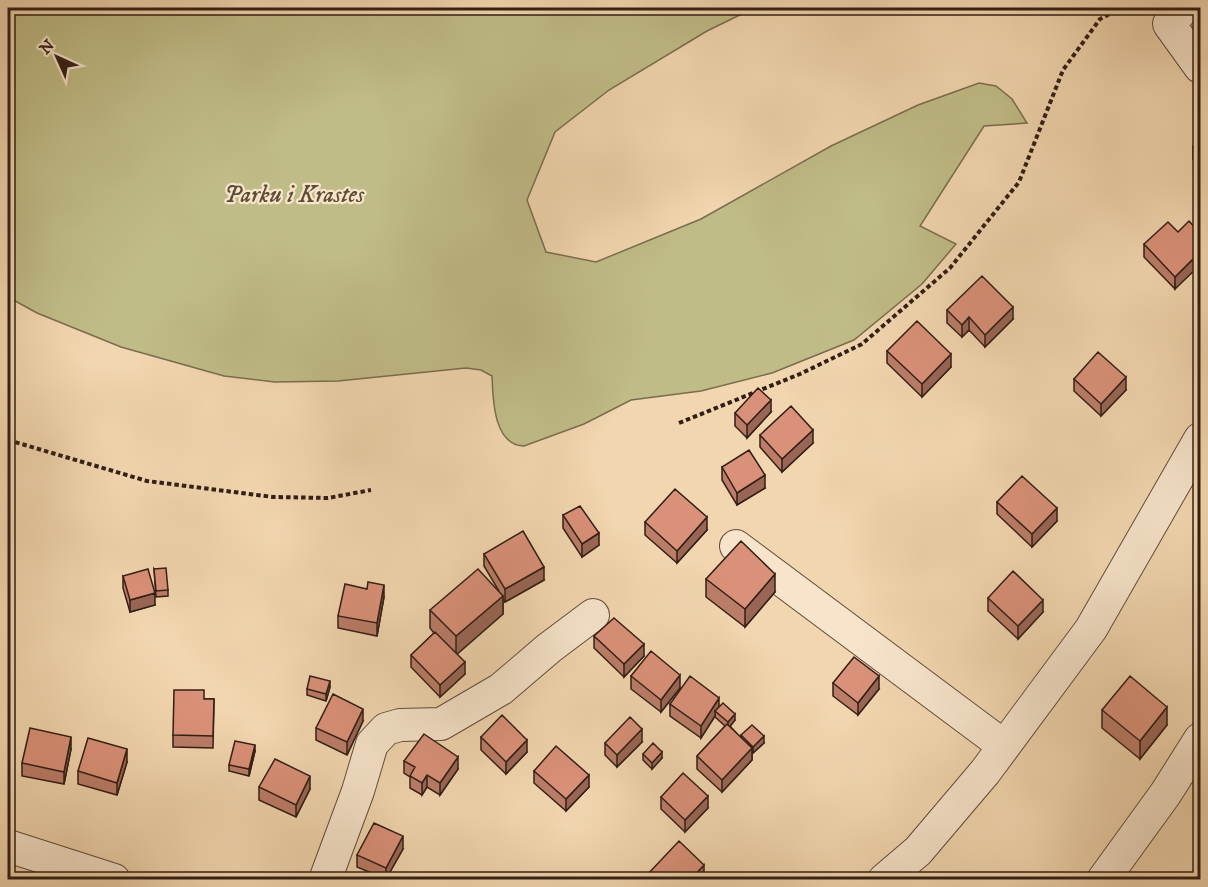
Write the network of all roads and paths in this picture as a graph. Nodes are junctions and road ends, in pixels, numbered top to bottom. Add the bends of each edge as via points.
1 (1121, 8) edge
2 (1167, 13) edge
3 (1200, 67) edge
4 (679, 423) dead end
5 (1200, 439) edge
6 (8, 440) edge
7 (371, 490) dead end
8 (736, 546) edge
9 (593, 615) dead end
10 (1200, 739) edge
11 (1004, 747) junction
12 (8, 846) edge
13 (114, 879) edge
14 (325, 879) edge
15 (884, 879) edge
16 (1102, 879) edge

1 - 4 path via 1100,19 1063,70 1019,182 950,268 862,344
2 - 3 street
5 - 11 street via 1091,629
6 - 7 path via 147,481 273,497 328,498
8 - 11 street
9 - 14 street via 501,690 441,724 386,729 372,744
10 - 16 street via 1166,793
11 - 15 street via 918,851
12 - 13 street

